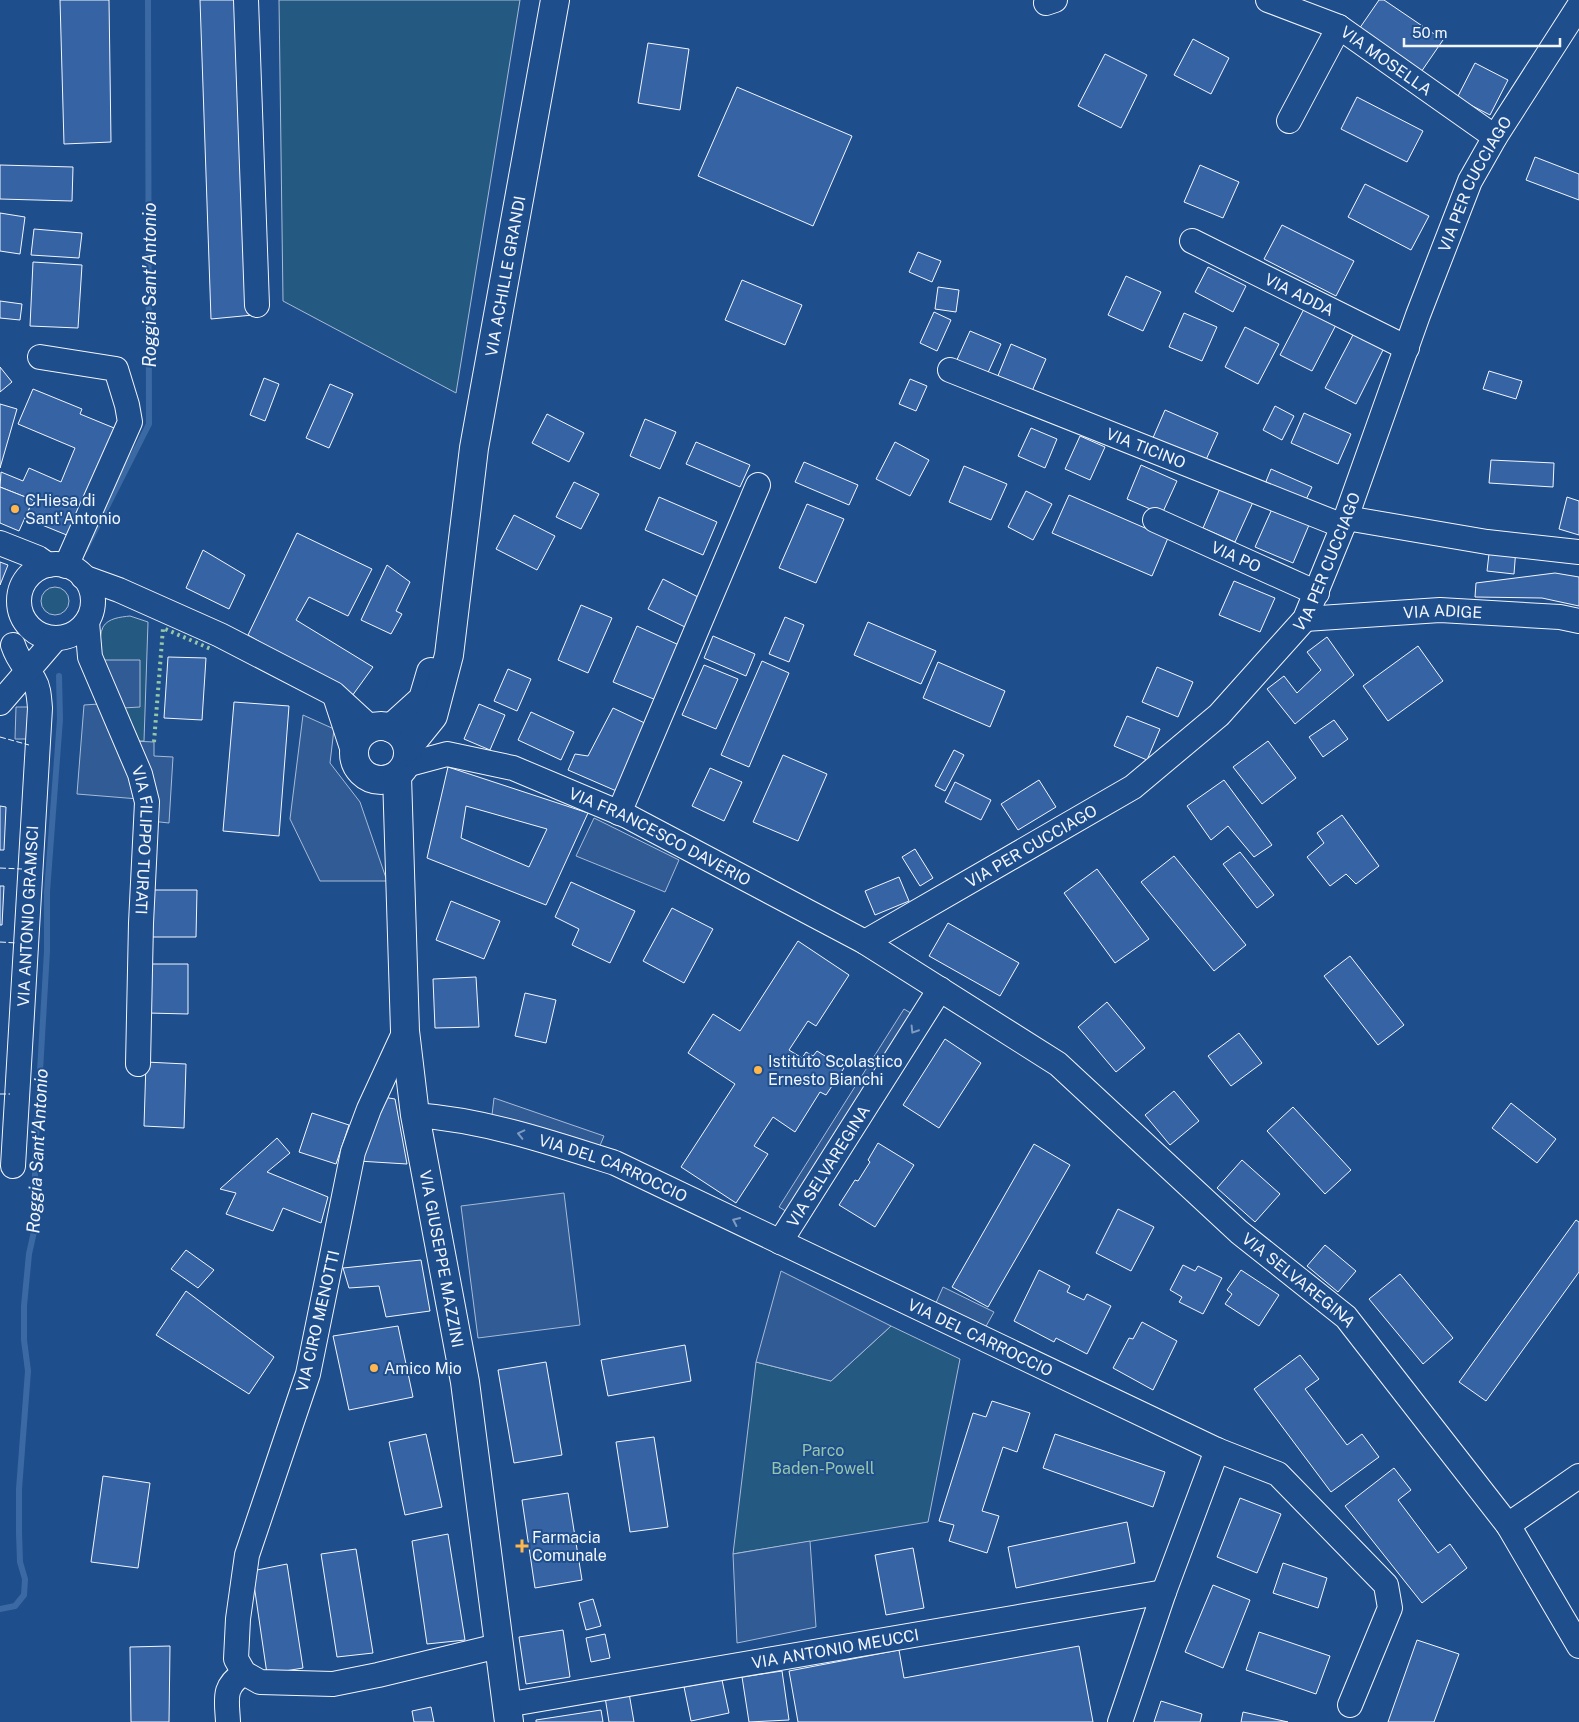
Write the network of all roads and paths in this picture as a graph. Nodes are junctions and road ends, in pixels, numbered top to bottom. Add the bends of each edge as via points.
1 (246, 0) edge
2 (555, 0) edge
3 (1268, 0) edge
4 (1579, 6) edge
5 (1339, 27) junction
6 (1289, 121) dead end
7 (1495, 137) junction
8 (1192, 241) dead end
9 (256, 305) dead end
10 (1407, 348) junction
11 (40, 357) dead end
12 (950, 370) dead end
13 (758, 485) dead end
14 (1156, 520) dead end
15 (1344, 522) junction
16 (8, 546) edge
17 (1579, 552) edge
18 (66, 569) junction
19 (27, 577) junction
20 (1317, 593) junction
21 (141, 601) junction
22 (22, 617) junction
23 (88, 619) junction
24 (1305, 619) junction
25 (1579, 621) edge
26 (60, 638) junction
27 (13, 645) junction
28 (90, 657) junction
29 (26, 670) junction
30 (0, 684) edge
31 (334, 694) junction
32 (0, 703) edge
33 (395, 749) junction
34 (354, 754) junction
35 (370, 778) junction
36 (619, 813) junction
37 (398, 855) junction
38 (865, 942) junction
39 (940, 989) junction
40 (404, 1031) junction
41 (138, 1064) dead end
42 (415, 1115) junction
43 (13, 1166) dead end
44 (780, 1242) junction
45 (1217, 1450) junction
46 (1579, 1476) edge
47 (1508, 1525) junction
48 (1164, 1592) junction
49 (498, 1646) junction
50 (1579, 1646) edge
51 (244, 1673) junction
52 (1350, 1705) dead end
53 (508, 1713) edge
54 (228, 1722) edge
55 (1120, 1722) edge

1 - 9 street
2 - 33 main road, VIA ACHILLE GRANDI via 474,448 461,552 423,699
3 - 5 street, VIA MOSELLA
4 - 7 street, VIA PER CUCCIAGO
5 - 6 street
5 - 7 street, VIA MOSELLA
7 - 10 street, VIA PER CUCCIAGO via 1470,181
8 - 10 street, VIA ADDA
10 - 15 street, VIA PER CUCCIAGO
11 - 18 street via 116,369 130,422
12 - 15 street, VIA TICINO
13 - 36 street
14 - 20 street, VIA PO
15 - 17 street, VIA TICINO via 1495,544
15 - 20 street, VIA PER CUCCIAGO
16 - 18 street
16 - 19 street via 25,566
18 - 19 street
18 - 21 street
18 - 23 street via 92,596
19 - 22 street via 19,596
20 - 24 street, VIA PER CUCCIAGO
21 - 23 street via 117,605
21 - 31 street via 220,636
22 - 26 street via 36,632
22 - 27 street
23 - 26 street via 81,628
23 - 28 street, VIA FILIPPO TURATI
24 - 25 street, VIA ADIGE via 1440,610
24 - 38 street, VIA PER CUCCIAGO via 1219,715 1132,787
26 - 28 street, VIA FILIPPO TURATI via 77,644
26 - 29 street
27 - 29 street, VIA ANTONIO GRAMSCI
27 - 30 street
28 - 41 street, VIA FILIPPO TURATI via 140,774 147,802
29 - 32 street
29 - 43 street, VIA ANTONIO GRAMSCI via 34,679 40,708
31 - 33 street
31 - 34 street
33 - 34 main road, VIA ACHILLE GRANDI via 362,734
33 - 35 main road via 382,780
33 - 36 street, VIA FRANCESCO DAVERIO via 447,754 513,768
33 - 37 main road, VIA GIUSEPPE MAZZINI
34 - 35 main road, VIA GIUSEPPE MAZZINI via 360,770
35 - 37 main road, VIA GIUSEPPE MAZZINI
36 - 38 street, VIA FRANCESCO DAVERIO
37 - 40 main road, VIA GIUSEPPE MAZZINI
38 - 39 street, VIA SELVAREGINA
39 -> 44 street, VIA SELVAREGINA
39 - 47 street, VIA SELVAREGINA via 1058,1064 1238,1232 1346,1317
40 - 42 main road, VIA GIUSEPPE MAZZINI
40 - 51 street, VIA CIRO MENOTTI via 353,1152 308,1374 247,1555 236,1659
44 -> 42 street, VIA DEL CARROCCIO via 615,1163 528,1135
42 - 49 main road, VIA GIUSEPPE MAZZINI via 465,1382
44 - 45 street, VIA DEL CARROCCIO
45 - 48 street
45 - 52 street, VIA DEL CARROCCIO via 1278,1474 1386,1585 1390,1608
46 - 47 street
47 - 50 street, VIA SELVAREGINA
48 - 53 street, VIA ANTONIO MEUCCI
48 - 55 street
49 - 51 street via 333,1684 260,1682
49 - 53 main road, VIA GIUSEPPE MAZZINI
51 - 54 street via 233,1680 227,1690

